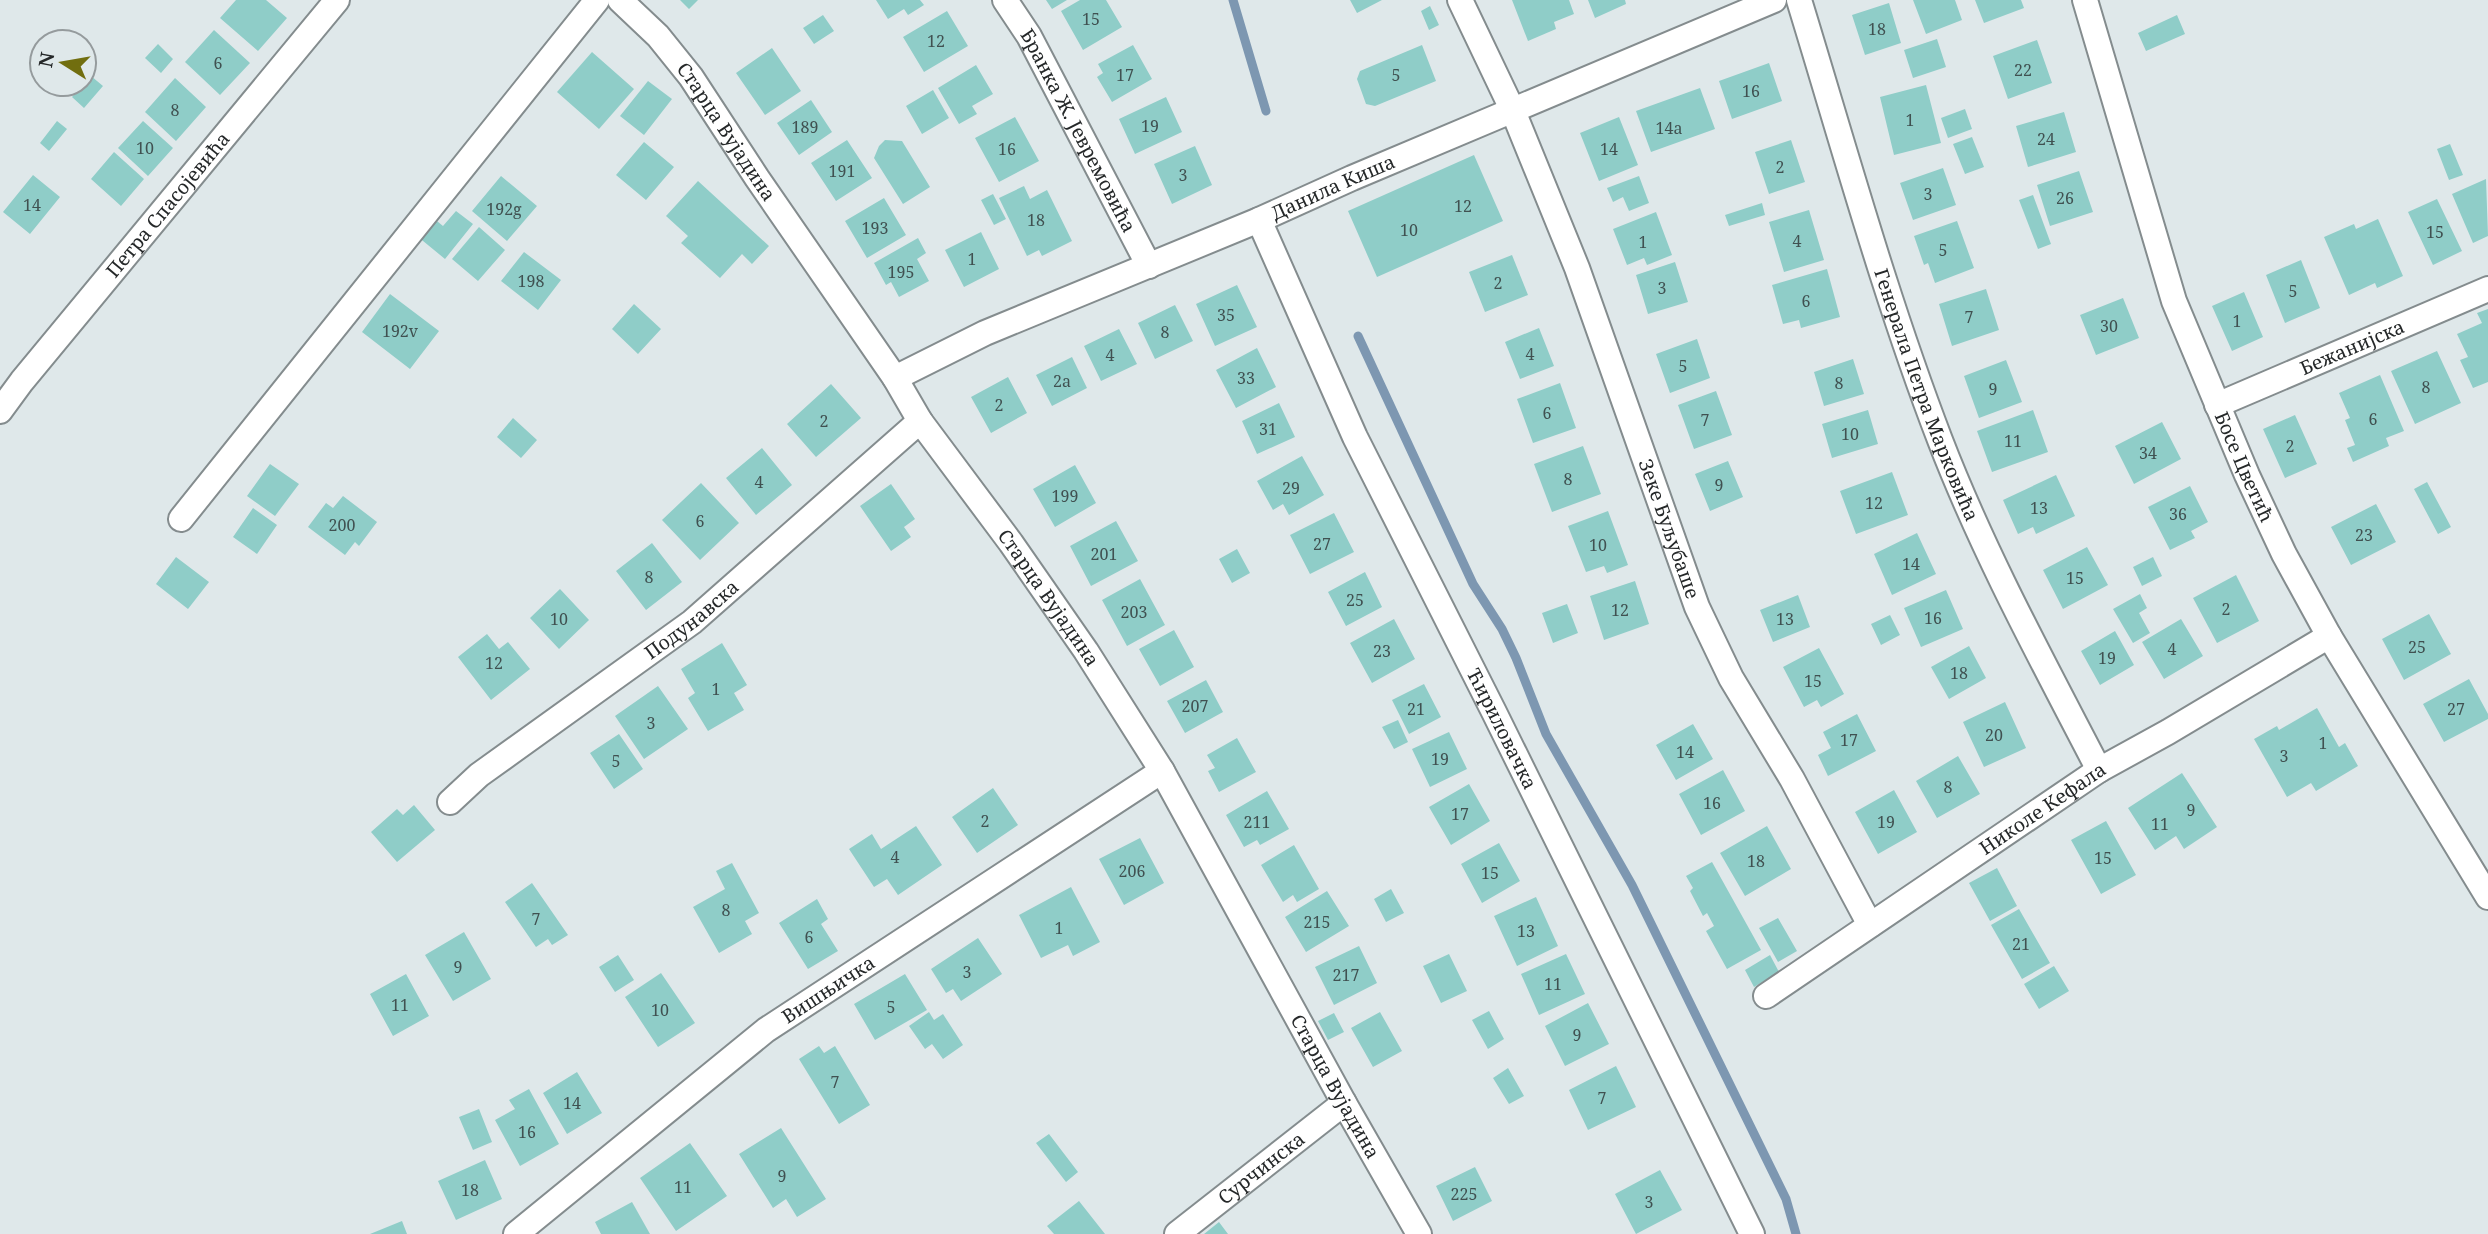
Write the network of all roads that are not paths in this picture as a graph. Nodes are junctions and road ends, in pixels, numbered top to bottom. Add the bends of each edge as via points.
1 (337, 0) edge
2 (597, 0) edge
3 (620, 0) edge
4 (1005, 0) edge
5 (1460, 0) edge
6 (1774, 0) edge
7 (1800, 0) edge
8 (2085, 0) edge
9 (1513, 111) junction
10 (1259, 220) junction
11 (1149, 266) junction
12 (2488, 289) edge
13 (895, 378) junction
14 (2217, 405) junction
15 (0, 411) edge
16 (920, 421) junction
17 (181, 519) dead end
18 (2329, 636) junction
19 (2099, 770) junction
20 (1162, 771) junction
21 (450, 802) dead end
22 (2488, 897) edge
23 (1870, 925) junction
24 (1766, 996) dead end
25 (1344, 1103) junction
26 (516, 1234) edge
27 (1177, 1234) edge
28 (1419, 1234) edge
29 (1752, 1234) edge

1 - 15 street, Петра Спасојевића
2 - 17 street
3 - 13 street, Старца Вујадина via 658,36 691,77
4 - 11 street, Бранка Ж. Јевремовића via 1029,36
5 - 9 street, Зеке Буљубаше
6 - 9 street, Данила Киша
7 - 19 street, Генерала Петра Марковића via 1893,308 1941,442 2006,590
8 - 14 street, Босе Цветић via 2174,301
9 - 10 street, Данила Киша
9 - 23 street, Зеке Буљубаше via 1577,268 1697,607 1731,678 1792,779
10 - 11 street, Данила Киша
10 - 29 street, Ћириловачка via 1354,437
11 - 13 street, Данила Киша via 985,332
12 - 14 street, Бежанијска
13 - 16 street, Старца Вујадина
14 - 18 street, Босе Цветић via 2284,554
16 - 20 street, Старца Вујадина via 1086,651
16 - 21 street, Подунавска via 692,622 479,775
18 - 19 street, Николе Кефала
18 - 22 street, Босе Цветић
19 - 23 street, Николе Кефала
20 - 25 street, Старца Вујадина
20 - 26 street, Вишњичка via 766,1030
23 - 24 street, Николе Кефала
25 - 27 street, Сурчинска
25 - 28 street, Старца Вујадина

